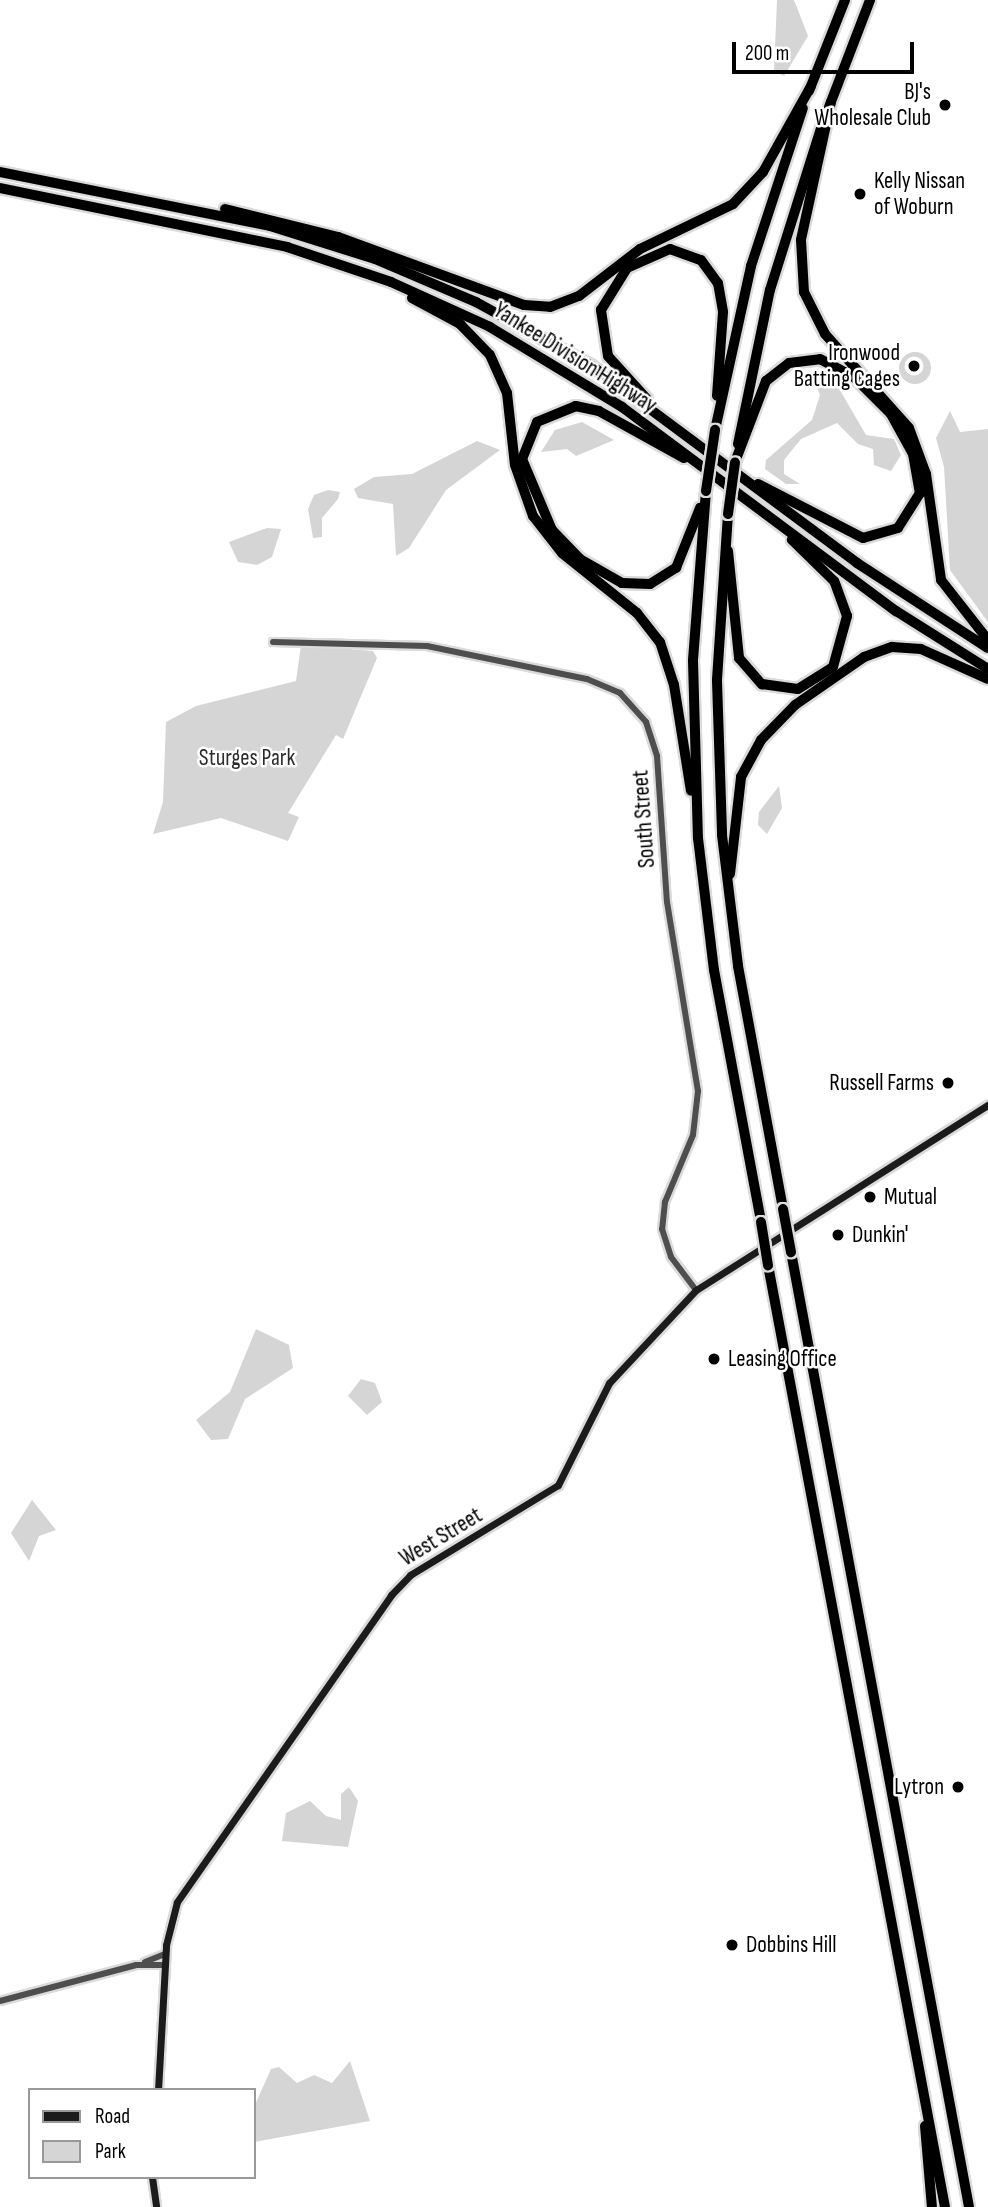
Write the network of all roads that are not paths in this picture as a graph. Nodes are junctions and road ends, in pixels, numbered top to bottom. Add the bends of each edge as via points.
1 (845, 0) edge
2 (870, 0) edge
3 (811, 86) junction
4 (831, 102) junction
5 (0, 171) edge
6 (0, 188) edge
7 (158, 202) junction
8 (365, 272) junction
9 (717, 418) junction
10 (681, 430) junction
11 (739, 448) junction
12 (713, 474) junction
13 (741, 476) junction
14 (706, 491) junction
15 (775, 522) junction
16 (725, 536) junction
17 (988, 640) edge
18 (274, 642) dead end
19 (988, 648) edge
20 (988, 669) edge
21 (988, 680) edge
22 (696, 810) junction
23 (728, 895) junction
24 (988, 1105) edge
25 (696, 1290) junction
26 (165, 1954) junction
27 (136, 1965) junction
28 (166, 1965) junction
29 (0, 2001) edge
30 (158, 2088) edge
31 (924, 2098) junction
32 (152, 2179) edge
33 (156, 2207) edge
34 (932, 2207) edge
35 (945, 2207) edge
36 (969, 2207) edge

1 - 3 highway
2 - 4 highway
3 - 7 highway via 762,172 733,204 640,249 579,296 550,307 518,303 287,222
3 - 9 highway via 757,245
4 - 11 highway via 775,269
4 - 17 highway via 801,240 804,292 825,334 909,428 926,474 941,580
5 - 7 highway, Yankee Division Highway
6 - 8 highway, Yankee Division Highway via 244,236
7 - 10 highway, Yankee Division Highway via 312,238 436,284 573,355
8 - 12 highway, Yankee Division Highway via 539,354
8 - 22 highway via 454,320 490,355 507,393 515,465 533,516 562,553 643,618 665,652
9 - 10 highway via 723,312 718,283 688,253 653,252 611,285 601,333 616,368
9 - 14 highway, bridge
10 - 13 highway, Yankee Division Highway
11 - 13 highway via 770,376 795,360 823,360 855,377 891,414 913,454 920,493 898,527 863,538
11 - 16 highway, bridge
12 - 14 highway via 586,407 545,415 524,446 531,491 552,530 586,563 626,584 650,584 676,568
12 - 15 highway, Yankee Division Highway
13 - 19 highway, Yankee Division Highway via 875,576
14 - 22 highway via 693,661
15 - 16 highway via 830,574 847,611 841,654 828,673 803,687 766,686 742,664 733,635
15 - 20 highway, Yankee Division Highway via 915,625
16 - 23 highway via 717,704
18 - 25 street, South Street via 427,646 587,679 620,693 646,722 657,756 667,902 698,1091 693,1135 667,1196 662,1229 671,1257
21 - 23 highway via 921,649 892,647 864,657 789,710 757,745 739,783
22 - 31 highway, bridge via 714,970
23 - 36 highway, bridge
24 - 25 main road, West Street
25 - 26 main road, West Street via 609,1384 554,1489 410,1575 391,1595 186,1884 171,1919
26 - 27 street
26 - 28 main road, West Street
27 - 28 street
27 - 29 street
28 - 30 main road, West Street
31 - 34 highway
31 - 35 highway
32 - 33 main road

